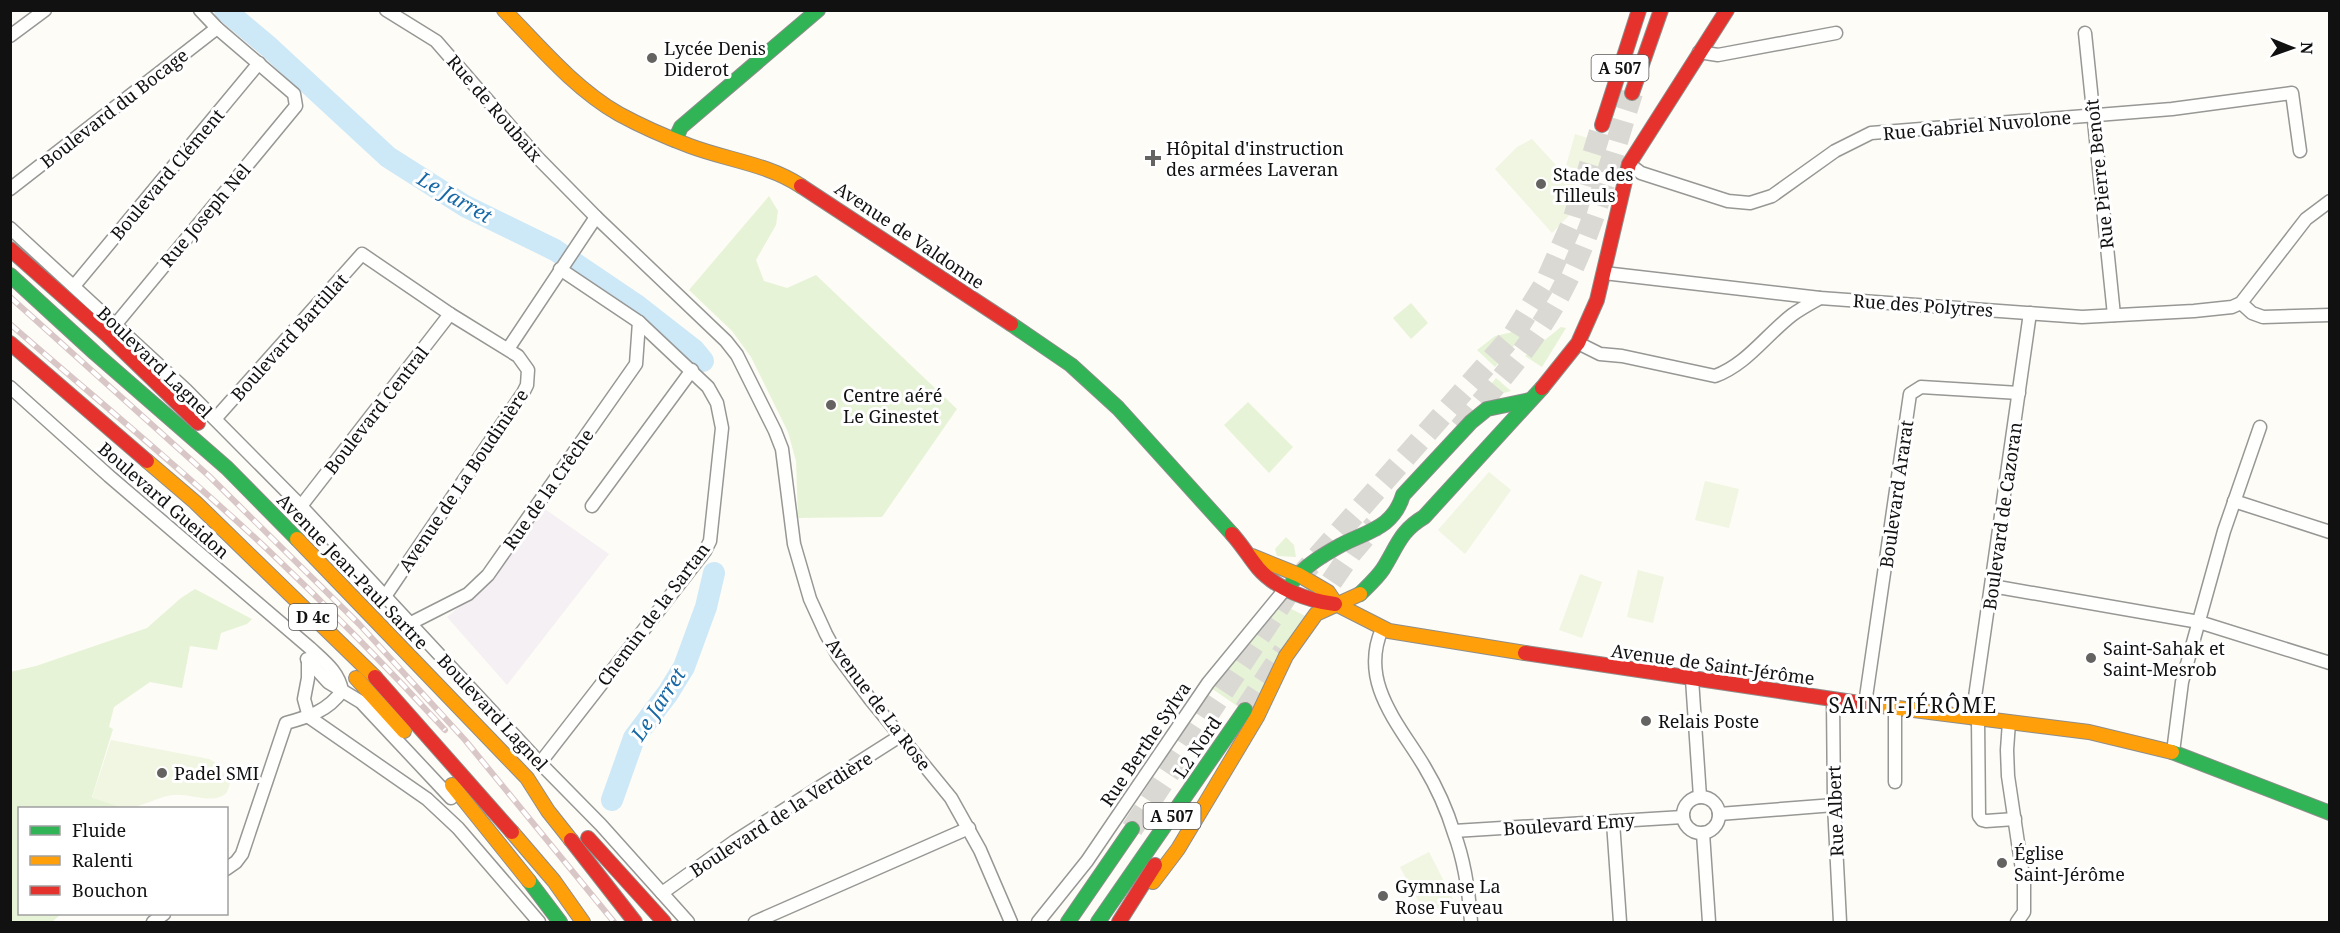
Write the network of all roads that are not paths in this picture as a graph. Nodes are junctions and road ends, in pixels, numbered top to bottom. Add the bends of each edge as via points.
1 (45, 10) edge
2 (200, 10) edge
3 (386, 10) edge
4 (504, 10) edge
5 (818, 10) edge
6 (1639, 10) edge
7 (1661, 10) edge
8 (1715, 10) edge
9 (1727, 10) edge
10 (217, 28) junction
11 (1836, 33) dead end
12 (2085, 33) dead end
13 (10, 36) edge
14 (1699, 52) junction
15 (259, 63) junction
16 (1632, 93) tunnel mouth
17 (2093, 115) junction
18 (1602, 125) tunnel mouth
19 (675, 140) junction
20 (2300, 151) dead end
21 (1629, 164) junction
22 (10, 189) edge
23 (2330, 201) edge
24 (596, 217) junction
25 (10, 228) edge
26 (10, 249) edge
27 (362, 254) joint
28 (563, 265) junction
29 (1604, 273) junction
30 (10, 275) edge
31 (74, 286) junction
32 (1820, 298) junction
33 (2241, 303) junction
34 (2030, 313) junction
35 (450, 314) junction
36 (2114, 315) junction
37 (2330, 315) edge
38 (639, 322) junction
39 (116, 324) junction
40 (10, 343) edge
41 (1578, 343) junction
42 (508, 349) junction
43 (692, 369) junction
44 (10, 387) edge
45 (2019, 393) junction
46 (1530, 400) junction
47 (215, 419) junction
48 (2260, 427) dead end
49 (2234, 501) junction
50 (195, 502) junction
51 (301, 506) junction
52 (592, 506) dead end
53 (2330, 532) edge
54 (1252, 556) junction
55 (1299, 575) junction
56 (1992, 586) junction
57 (1286, 588) junction
58 (386, 595) junction
59 (1336, 604) junction
60 (2199, 622) junction
61 (411, 623) junction
62 (1382, 629) junction
63 (295, 637) junction
64 (308, 661) junction
65 (2330, 663) edge
66 (1692, 680) junction
67 (342, 691) junction
68 (447, 693) junction
69 (1833, 699) junction
70 (1865, 704) junction
71 (1895, 708) junction
72 (309, 717) junction
73 (1975, 718) junction
74 (2009, 723) junction
75 (900, 736) junction
76 (2173, 752) junction
77 (540, 764) junction
78 (527, 778) junction
79 (1895, 782) dead end
80 (1700, 797) junction
81 (1834, 805) junction
82 (2330, 813) edge
83 (1719, 814) junction
84 (1683, 817) junction
85 (2015, 819) junction
86 (1613, 822) junction
87 (969, 828) junction
88 (1132, 829) tunnel mouth
89 (1454, 831) junction
90 (1703, 833) junction
91 (228, 868) edge
92 (529, 881) junction
93 (662, 892) junction
94 (1090, 892) junction
95 (539, 922) edge
96 (561, 922) edge
97 (583, 922) edge
98 (636, 922) edge
99 (664, 922) edge
100 (688, 922) edge
101 (755, 922) edge
102 (1011, 922) edge
103 (1038, 922) edge
104 (1061, 922) edge
105 (1068, 922) edge
106 (1098, 922) edge
107 (1120, 922) edge
108 (1471, 922) edge
109 (1620, 922) edge
110 (1708, 922) edge
111 (1840, 922) edge
112 (2017, 922) edge

1 - 13 street
2 - 10 street
3 - 24 street, Rue de Roubaix via 436,41 537,157
4 - 19 main road, Avenue de Valdonne via 594,97 619,114
5 - 19 main road via 681,127
6 - 18 main road, A 507
7 - 16 main road, A 507
8 - 14 main road
9 - 14 main road
10 - 15 street
10 - 22 street, Boulevard du Bocage
11 - 14 street via 1718,55
12 - 17 street, Rue Pierre Benoît
14 - 21 main road
15 - 31 street, Boulevard Clément
15 - 39 street, Rue Joseph Nel via 294,94 296,106
17 - 20 street, Rue Gabriel Nuvolone via 2292,93
17 - 21 street, Rue Gabriel Nuvolone via 1871,134 1835,151 1772,196 1750,203 1717,197 1641,172
17 - 36 street, Rue Pierre Benoît
19 - 54 main road, Avenue de Valdonne via 794,181 1071,365 1118,408
21 - 29 main road
23 - 33 street via 2306,219
24 - 28 street
24 - 75 street, Avenue de La Rose via 737,355 782,449 794,544 810,599 838,656
25 - 31 street, Boulevard Lagnel
26 - 68 main road via 107,335 232,458
27 - 35 street, Avenue de La Boudinière
27 - 47 street, Boulevard Bartillat
28 - 38 street, Chemin de la Sartan
28 - 42 street
29 - 32 street, Rue des Polytres
29 - 41 main road
30 - 68 main road, Avenue Jean-Paul Sartre / D 4c via 227,468
31 - 39 street, Boulevard Lagnel
32 - 34 street, Rue des Polytres
32 - 41 street via 1792,315 1749,356 1715,376 1600,354
33 - 36 street, Rue des Polytres via 2194,311
33 - 37 street via 2262,317
34 - 36 street, Rue des Polytres
34 - 45 street, Boulevard de Cazoran
35 - 42 street, Avenue de La Boudinière
35 - 51 street, Boulevard Central
38 - 43 street, Chemin de la Sartan
38 - 61 street, Rue de la Crêche via 636,364 488,575 468,594
39 - 47 street, Boulevard Lagnel
40 - 50 main road, D 4c
41 - 46 main road
42 - 58 street, Avenue de La Boudinière via 524,362 527,385
43 - 52 street
43 - 77 street, Chemin de la Sartan via 717,403 722,428 710,541
44 - 63 street, Boulevard Gueidon
45 - 56 street, Boulevard de Cazoran
45 - 70 street, Boulevard Ararat via 1921,387 1910,394
46 - 55 main road via 1487,409 1404,495 1399,508 1379,530 1342,545 1305,567
46 - 59 main road via 1424,517 1411,525 1382,570 1359,595
47 - 51 street, Boulevard Lagnel
48 - 49 street
49 - 53 street
49 - 60 street
50 - 92 main road via 434,763
50 - 97 main road, D 4c via 390,692 554,881
51 - 58 street, Boulevard Lagnel
54 - 55 main road, Avenue de Valdonne
54 - 57 main road, Avenue de Valdonne via 1259,569
55 - 57 main road
55 - 59 main road, Avenue de Valdonne via 1328,592
56 - 60 street
56 - 73 street, Boulevard de Cazoran
57 - 59 main road, Avenue de Valdonne via 1314,602
57 - 103 street, Rue Berthe Sylva via 1208,683 1087,861
58 - 61 street, Boulevard Lagnel
59 - 62 main road, Avenue de Saint-Jérôme
59 - 107 main road via 1316,614 1286,656 1257,717 1178,849
60 - 65 street
60 - 76 street via 2182,682
61 - 77 street, Boulevard Lagnel
62 - 66 main road, Avenue de Saint-Jérôme
62 - 89 street via 1374,658 1382,699 1425,768
63 - 64 street, Boulevard Gueidon
63 - 67 street, Boulevard Gueidon via 336,674
64 - 67 street, Boulevard Gueidon
64 - 72 street via 303,699
66 - 69 main road, Avenue de Saint-Jérôme
66 - 80 street
67 - 72 street
67 - 92 street, Boulevard Gueidon via 361,702
68 - 78 main road, Avenue Jean-Paul Sartre / D 4c
69 - 70 main road, Avenue de Saint-Jérôme
69 - 81 street, Rue Albert
70 - 71 main road, Avenue de Saint-Jérôme
71 - 73 main road, Avenue de Saint-Jérôme
71 - 79 street
72 - 91 street via 286,723 242,854
72 - 95 street via 427,799 458,828
73 - 74 main road, Avenue de Saint-Jérôme
73 - 85 street, Boulevard de Cazoran via 1979,816 1986,821
74 - 76 main road, Avenue de Saint-Jérôme via 2089,732
74 - 85 street via 2008,776
75 - 87 street, Avenue de La Rose via 951,798
75 - 93 street, Boulevard de la Verdière
76 - 82 main road, Avenue de Saint-Jérôme
77 - 93 street, Boulevard Lagnel
78 - 98 main road, Avenue Jean-Paul Sartre / D 4c via 548,811
78 - 99 main road via 595,845
80 - 83 street via 1713,801
80 - 84 street via 1687,803
81 - 83 street
81 - 111 street, Rue Albert
83 - 90 street via 1715,827
84 - 86 street, Boulevard Emy
84 - 90 street via 1690,829
85 - 112 street via 2024,884 2024,912
86 - 89 street, Boulevard Emy
86 - 109 street
87 - 101 street
87 - 102 street, Avenue de La Rose
88 - 94 main road, A 507
89 - 108 street via 1469,894
90 - 110 street
92 - 96 main road, Boulevard Gueidon
93 - 100 street, Boulevard Lagnel
94 - 104 main road
94 - 105 main road, A 507
106 - 107 main road, L2 Nord / A 507 via 1245,710 1236,733

